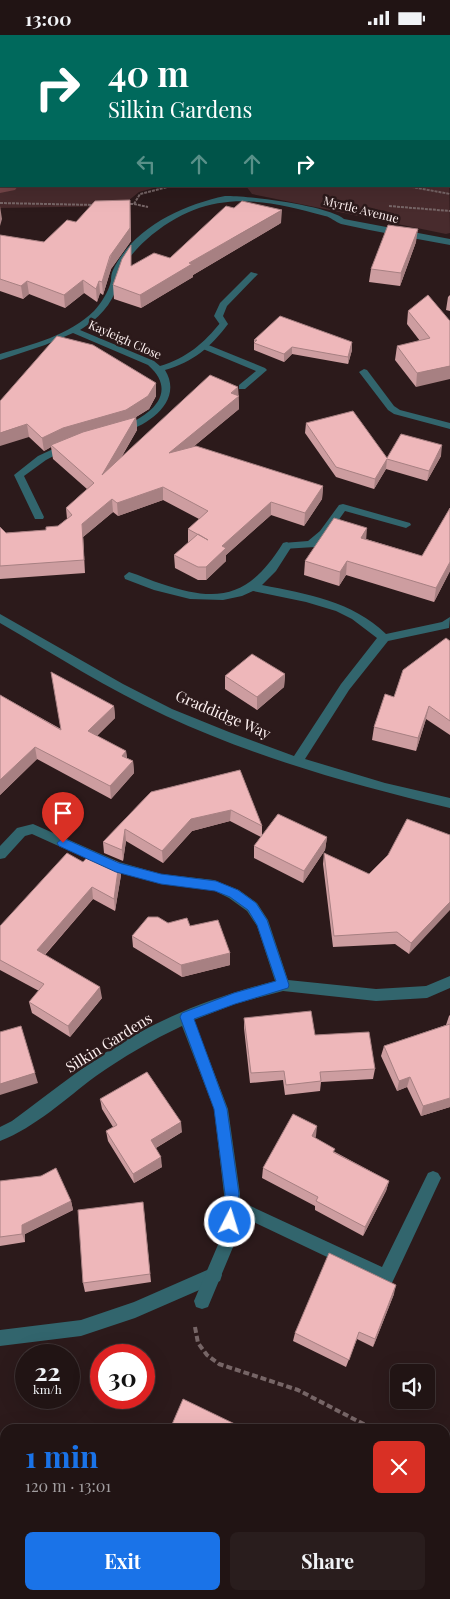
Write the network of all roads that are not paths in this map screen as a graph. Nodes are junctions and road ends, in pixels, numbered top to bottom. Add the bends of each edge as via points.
1 (450, 242) edge
2 (254, 274) dead end
3 (73, 330) junction
4 (206, 347) junction
5 (0, 357) edge
6 (160, 369) junction
7 (364, 372) dead end
8 (242, 387) dead end
9 (450, 426) edge
10 (112, 433) edge
11 (75, 443) edge
12 (39, 517) dead end
13 (406, 525) dead end
14 (129, 576) dead end
15 (253, 587) junction
16 (0, 618) edge
17 (448, 625) edge
18 (384, 638) junction
19 (297, 762) junction
20 (450, 803) edge
21 (0, 854) edge
22 (450, 982) edge
23 (283, 985) junction
24 (186, 1017) junction
25 (0, 1134) edge
26 (433, 1178) dead end
27 (231, 1204) junction
28 (214, 1275) junction
29 (202, 1301) road end
30 (0, 1338) edge

1 - 3 street, Myrtle Avenue via 249,199 212,201 173,216 134,247 115,272 112,289 103,306
2 - 4 street via 224,305 218,316 224,324
3 - 5 street, Myrtle Avenue
3 - 6 street, Kayleigh Close
4 - 6 street via 179,364
4 - 8 street via 262,370
6 - 10 street, Kayleigh Close via 166,377 166,387 160,408 144,422
7 - 9 street via 397,412
11 - 12 street via 42,458 19,475
13 - 15 street via 343,507 324,533 311,544 287,546 269,572
14 - 15 street via 166,592 196,596 216,597
15 - 18 street via 338,607 377,629
16 - 19 street, Graddidge Way via 192,722
17 - 18 street
18 - 19 street via 345,687
19 - 20 street, Graddidge Way
21 - 23 street via 21,832 32,829 116,867 161,879 214,885 234,894 252,907 263,924
22 - 23 street, Silkin Gardens via 427,992 376,995
23 - 24 street, Silkin Gardens via 234,998
24 - 25 street, Silkin Gardens via 144,1037 17,1126
24 - 27 street via 221,1109
26 - 27 street via 386,1277
27 - 28 street via 228,1240
28 - 29 street
28 - 30 street via 135,1310 81,1328

